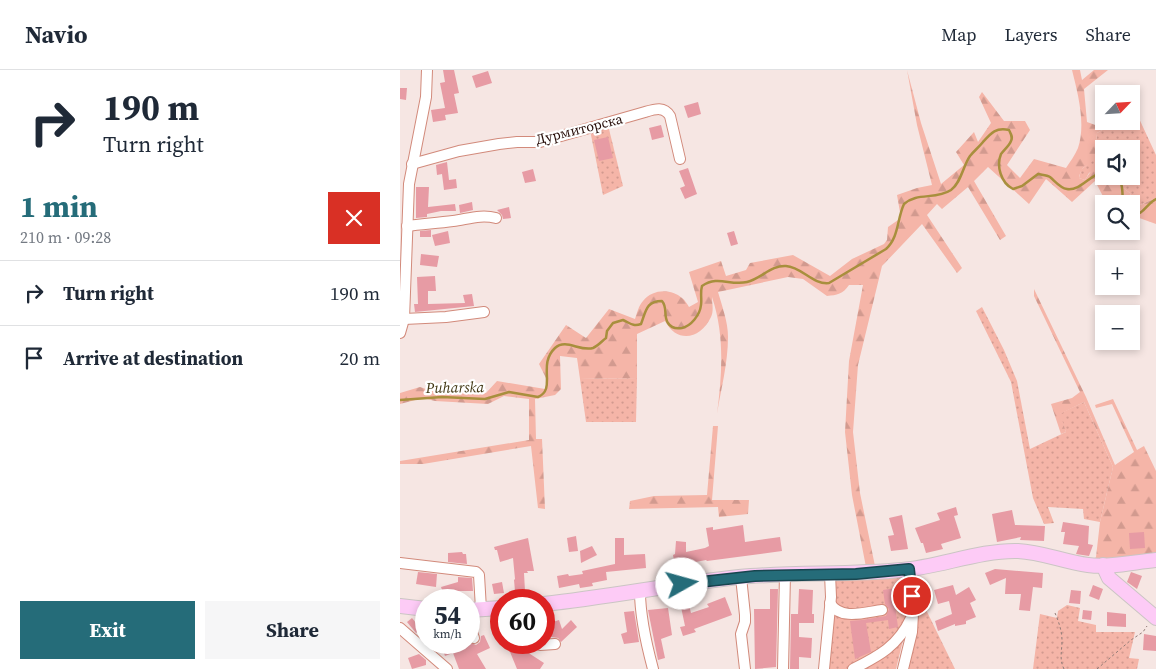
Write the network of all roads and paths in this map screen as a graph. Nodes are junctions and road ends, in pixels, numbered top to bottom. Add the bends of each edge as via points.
1 (427, 70) edge
2 (680, 159) dead end
3 (412, 164) junction
4 (496, 218) dead end
5 (407, 226) junction
6 (484, 312) dead end
7 (404, 319) junction
8 (400, 333) edge
9 (1156, 560) edge
10 (400, 563) edge
11 (1103, 566) junction
12 (909, 569) junction
13 (785, 574) junction
14 (830, 574) junction
15 (740, 577) junction
16 (477, 589) edge
17 (640, 591) junction
18 (555, 603) edge
19 (830, 603) junction
20 (400, 606) edge
21 (415, 608) edge
22 (882, 610) dead end
23 (1055, 613) dead end
24 (913, 614) junction
25 (1155, 618) edge
26 (400, 628) edge
27 (447, 669) edge
28 (653, 669) edge
29 (746, 669) edge
30 (783, 669) edge
31 (824, 669) edge
32 (853, 669) edge
33 (903, 669) edge
34 (1064, 669) edge
35 (1097, 669) edge

1 - 3 street via 426,97
2 - 3 street, Дурмиторска via 670,116 660,109 540,142 499,144
3 - 5 street
4 - 5 street via 481,216
5 - 7 street
6 - 7 street via 446,318
7 - 8 street
9 - 11 main road
10 - 16 street via 476,572 479,575
11 - 12 main road via 1018,551
11 - 25 main road via 1109,578
12 - 14 main road
12 - 24 street
13 - 14 main road
13 - 15 main road
13 - 30 street
14 - 19 street
15 - 17 main road
15 - 29 street via 745,615 741,634
17 - 18 main road
17 - 28 street via 645,638
19 - 22 street via 835,610 848,614
19 - 31 street
20 - 21 main road
23 - 34 path
24 - 32 street via 893,644 879,656
24 - 33 street
25 - 35 path via 1143,632
26 - 27 street

